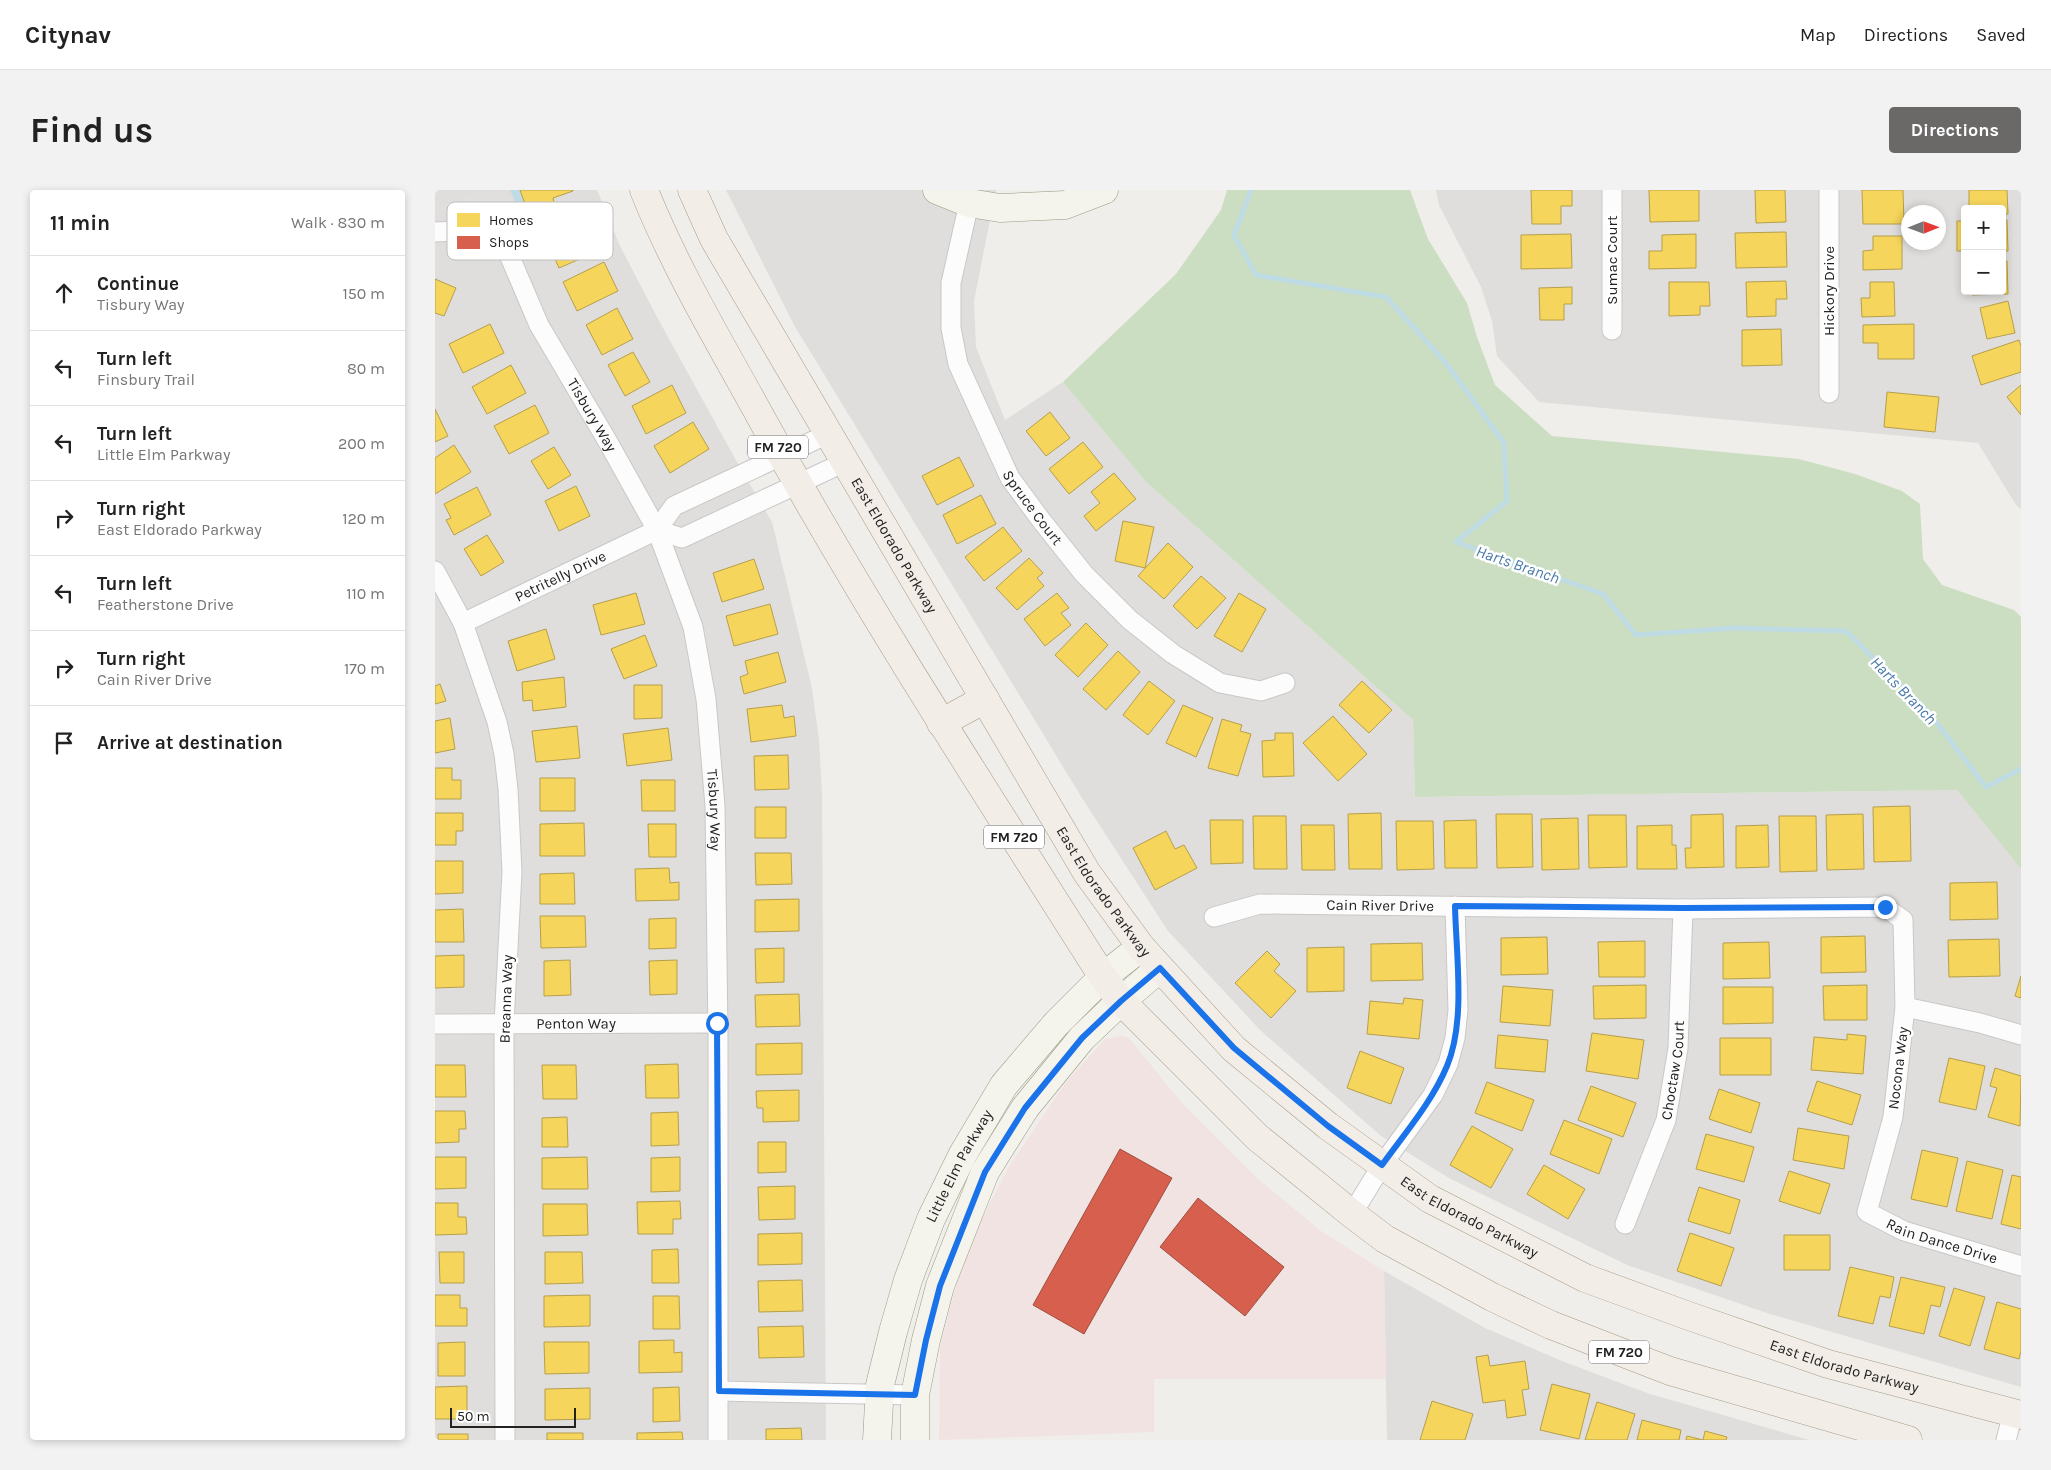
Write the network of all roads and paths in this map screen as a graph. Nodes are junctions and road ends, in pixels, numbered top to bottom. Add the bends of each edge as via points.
1 (644, 190) edge
2 (691, 190) edge
3 (937, 190) edge
4 (1104, 190) edge
5 (1612, 190) edge
6 (1829, 190) edge
7 (969, 203) junction
8 (511, 260) edge
9 (1612, 330) dead end
10 (1829, 393) dead end
11 (828, 434) junction
12 (782, 455) junction
13 (845, 462) junction
14 (798, 484) junction
15 (657, 530) junction
16 (435, 571) edge
17 (463, 623) junction
18 (1285, 683) dead end
19 (985, 698) junction
20 (941, 722) junction
21 (1455, 906) junction
22 (1683, 908) junction
23 (1214, 917) dead end
24 (1903, 920) joint
25 (1141, 947) junction
26 (1160, 968) junction
27 (1103, 977) junction
28 (1121, 1001) junction
29 (1905, 1007) junction
30 (717, 1023) junction
31 (435, 1024) edge
32 (504, 1024) junction
33 (2021, 1035) edge
34 (1382, 1165) junction
35 (1867, 1212) joint
36 (1351, 1214) junction
37 (1625, 1224) dead end
38 (2021, 1266) edge
39 (719, 1391) junction
40 (879, 1394) junction
41 (915, 1395) junction
42 (2017, 1414) edge
43 (505, 1440) edge
44 (719, 1440) edge
45 (877, 1440) edge
46 (915, 1440) edge
47 (1908, 1440) edge
48 (2006, 1440) edge

1 - 12 main road, FM 720 via 679,268
2 - 11 main road, East Eldorado Parkway / FM 720 via 714,239
3 - 7 main road
4 - 7 main road via 1065,205 1000,208
5 - 9 street, Sumac Court
6 - 10 street, Hickory Drive
7 - 18 street, Spruce Court via 951,283 951,328 957,364 1010,478 1084,574 1130,620 1173,654 1220,683 1261,691
8 - 15 street, Tisbury Way via 539,325
11 - 12 street, Petritelly Drive
11 - 13 main road, East Eldorado Parkway / FM 720
12 - 14 main road, FM 720
12 - 15 street, Petritelly Drive via 674,506
13 - 14 street
13 - 19 main road, East Eldorado Parkway / FM 720
14 - 15 street via 682,538
14 - 20 main road, FM 720
15 - 17 street, Petritelly Drive
15 - 30 street, Tisbury Way via 693,627 705,699 715,806
16 - 17 street, Breanna Way
17 - 32 street, Breanna Way via 497,722 508,789 512,872
19 - 20 main road
19 - 25 main road, East Eldorado Parkway / FM 720 via 1087,873
20 - 27 main road, FM 720
21 - 22 street, Cain River Drive
21 - 23 street, Cain River Drive via 1261,904
21 - 34 street via 1458,1010 1448,1064 1433,1094
22 - 24 street, Cain River Drive via 1885,907
22 - 37 street, Choctaw Court via 1678,1048 1666,1120
24 - 29 street, Nocona Way
25 - 26 main road, East Eldorado Parkway
25 - 27 main road, Little Elm Parkway
26 - 28 main road, Little Elm Parkway
26 - 34 main road, East Eldorado Parkway via 1234,1048 1328,1126
27 - 28 main road, FM 720
27 - 40 main road, Little Elm Parkway via 1056,1024 1004,1085 963,1154 931,1218 908,1280
28 - 36 main road, FM 720 via 1257,1137
28 - 41 main road, Little Elm Parkway via 1082,1038 1025,1108 985,1172 940,1286
29 - 33 street
29 - 35 street, Nocona Way via 1893,1118
30 - 32 street, Penton Way
30 - 39 street, Tisbury Way
31 - 32 street, Penton Way
32 - 43 street, Breanna Way
34 - 36 street
34 - 42 main road, East Eldorado Parkway via 1430,1200 1585,1278 1829,1364
35 - 38 street, Rain Dance Drive via 1904,1231
36 - 47 main road, FM 720 via 1385,1238 1551,1326 1670,1371
39 - 40 street
39 - 44 street, Tisbury Way
40 - 41 street
40 - 45 main road, Little Elm Parkway
41 - 46 main road, Little Elm Parkway
42 - 48 street

